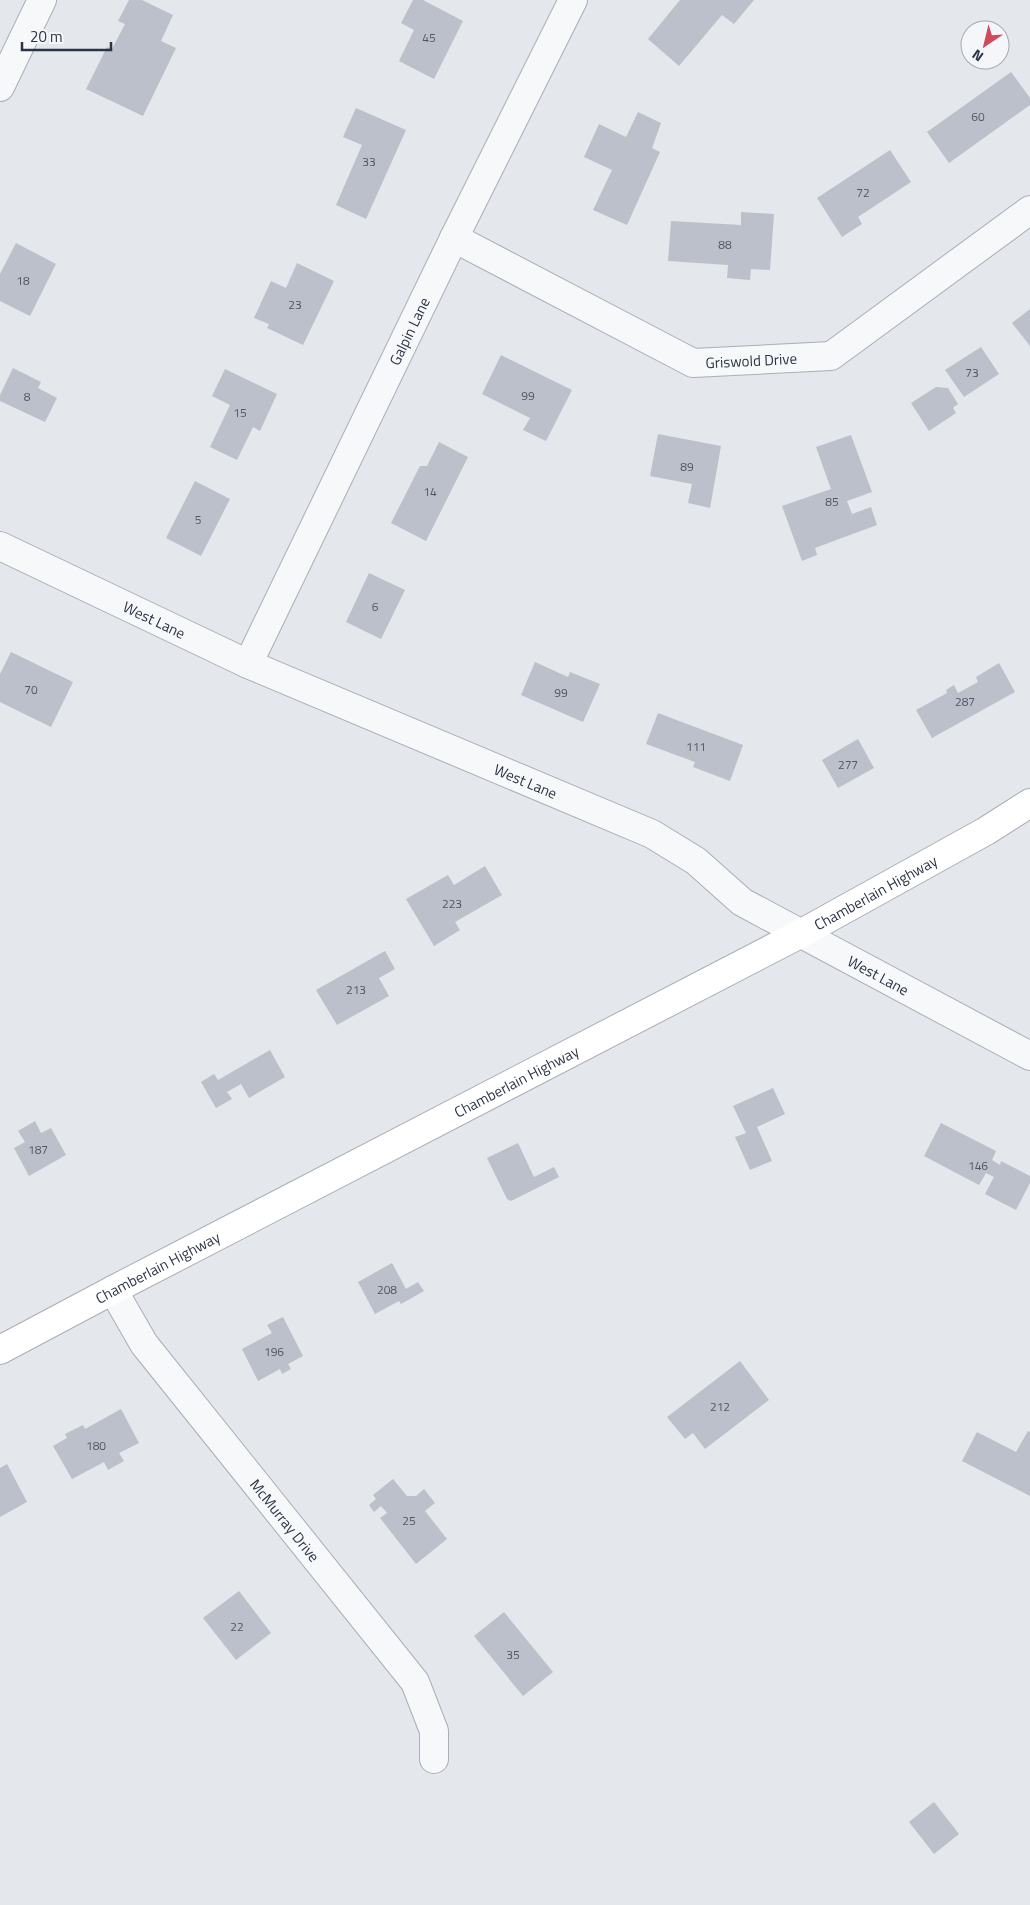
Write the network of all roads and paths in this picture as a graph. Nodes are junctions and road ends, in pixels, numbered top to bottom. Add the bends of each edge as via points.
1 (42, 0) edge
2 (573, 0) edge
3 (0, 86) edge
4 (1030, 210) edge
5 (454, 238) junction
6 (0, 546) edge
7 (248, 664) junction
8 (1030, 804) edge
9 (800, 934) junction
10 (1030, 1056) edge
11 (113, 1290) junction
12 (0, 1350) edge
13 (434, 1759) dead end

1 - 3 street
2 - 5 street, Galpin Lane
4 - 5 street, Griswold Drive via 831,356 693,363
5 - 7 street, Galpin Lane
6 - 7 street, West Lane
7 - 9 street, West Lane via 652,834 696,861 742,902
8 - 9 main road, Chamberlain Highway
9 - 10 street, West Lane
9 - 11 main road, Chamberlain Highway
11 - 12 main road, Chamberlain Highway
11 - 13 street, McMurray Drive via 144,1344 415,1682 434,1731

